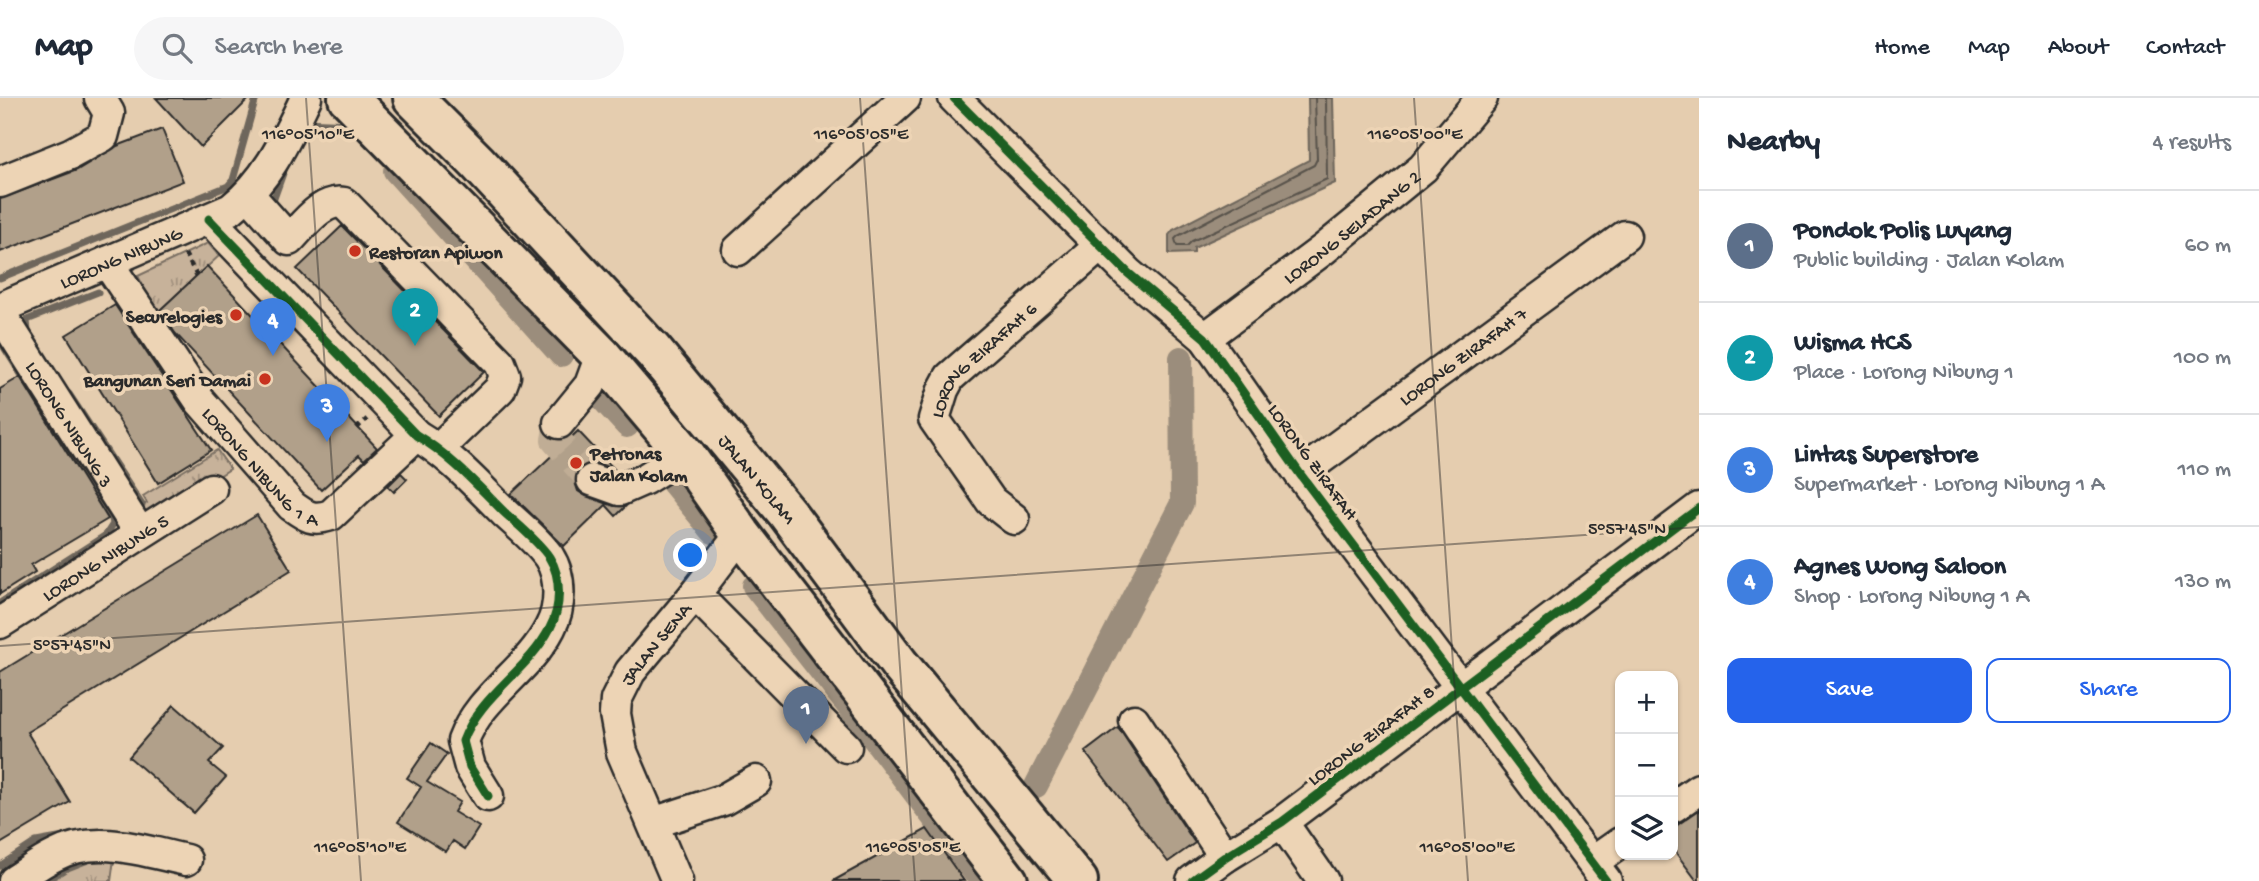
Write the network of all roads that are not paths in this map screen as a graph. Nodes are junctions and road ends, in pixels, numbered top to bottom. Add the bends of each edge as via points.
1 (100, 98) edge
2 (306, 98) edge
3 (348, 98) edge
4 (413, 98) edge
5 (905, 98) edge
6 (954, 98) edge
7 (1482, 98) edge
8 (0, 182) edge
9 (249, 195) junction
10 (209, 219) junction
11 (1625, 236) dead end
12 (289, 240) junction
13 (1100, 246) junction
14 (738, 250) dead end
15 (107, 262) junction
16 (256, 269) junction
17 (0, 308) edge
18 (0, 313) edge
19 (1205, 338) junction
20 (601, 355) junction
21 (559, 423) dead end
22 (428, 442) junction
23 (685, 454) junction
24 (747, 466) junction
25 (1300, 474) junction
26 (592, 480) tunnel mouth
27 (211, 489) dead end
28 (1699, 508) edge
29 (1014, 519) dead end
30 (140, 533) junction
31 (741, 534) junction
32 (695, 594) junction
33 (0, 623) edge
34 (1460, 688) junction
35 (1134, 720) dead end
36 (846, 747) dead end
37 (756, 780) dead end
38 (1699, 789) edge
39 (488, 796) dead end
40 (1678, 804) edge
41 (1282, 822) junction
42 (653, 823) junction
43 (1615, 850) edge
44 (1225, 857) junction
45 (186, 860) dead end
46 (1599, 872) edge
47 (13, 881) edge
48 (677, 881) edge
49 (1008, 881) edge
50 (1078, 881) edge
51 (1192, 881) edge
52 (1323, 881) edge

1 - 8 street via 109,113 103,136
2 - 9 street, LORONG NIBUNG via 277,156
3 - 20 main road
4 - 24 main road, JALAN KOLAM via 653,351
5 - 14 street
6 - 13 street, LORONG ZIRAFAH
7 - 19 street, LORONG SELADANG 2 via 1423,168
9 - 10 street, LORONG NIBUNG
9 - 12 street
10 - 15 street, LORONG NIBUNG
10 - 16 street
11 - 25 street, LORONG ZIRAFAH 7
12 - 16 street
12 - 22 street via 324,206 344,203 500,363 505,376 500,389
13 - 19 street, LORONG ZIRAFAH
13 - 29 street, LORONG ZIRAFAH 6 via 950,377 933,419 991,501
15 - 17 street, LORONG NIBUNG
15 - 22 street, LORONG NIBUNG 1 A via 200,401 307,518 331,514
16 - 22 street
18 - 30 street, LORONG NIBUNG 3
19 - 25 street, LORONG ZIRAFAH
20 - 21 street via 590,384
20 - 23 main road
22 - 39 street via 550,559 558,583 558,608 550,629 476,714 463,741 470,767
23 - 26 street via 620,490
23 - 31 main road
24 - 31 main road via 751,490
24 - 50 main road, JALAN KOLAM via 899,664
25 - 34 street, LORONG ZIRAFAH
27 - 30 street, LORONG NIBUNG 5
28 - 34 street, LORONG ZIRAFAH 8
30 - 33 street, LORONG NIBUNG 5
31 - 32 street, JALAN SENA
31 - 49 main road
32 - 36 street
32 - 42 street, JALAN SENA via 630,672 616,700 622,752
34 - 41 street, LORONG ZIRAFAH 8
34 - 46 street, LORONG ZIRAFAH
35 - 44 street
37 - 42 street via 723,800
38 - 40 street
41 - 44 street, LORONG ZIRAFAH 8
41 - 52 street
42 - 48 street, JALAN SENA
43 - 46 street
44 - 51 street, LORONG ZIRAFAH 8
45 - 47 street via 126,846 92,844 58,853

